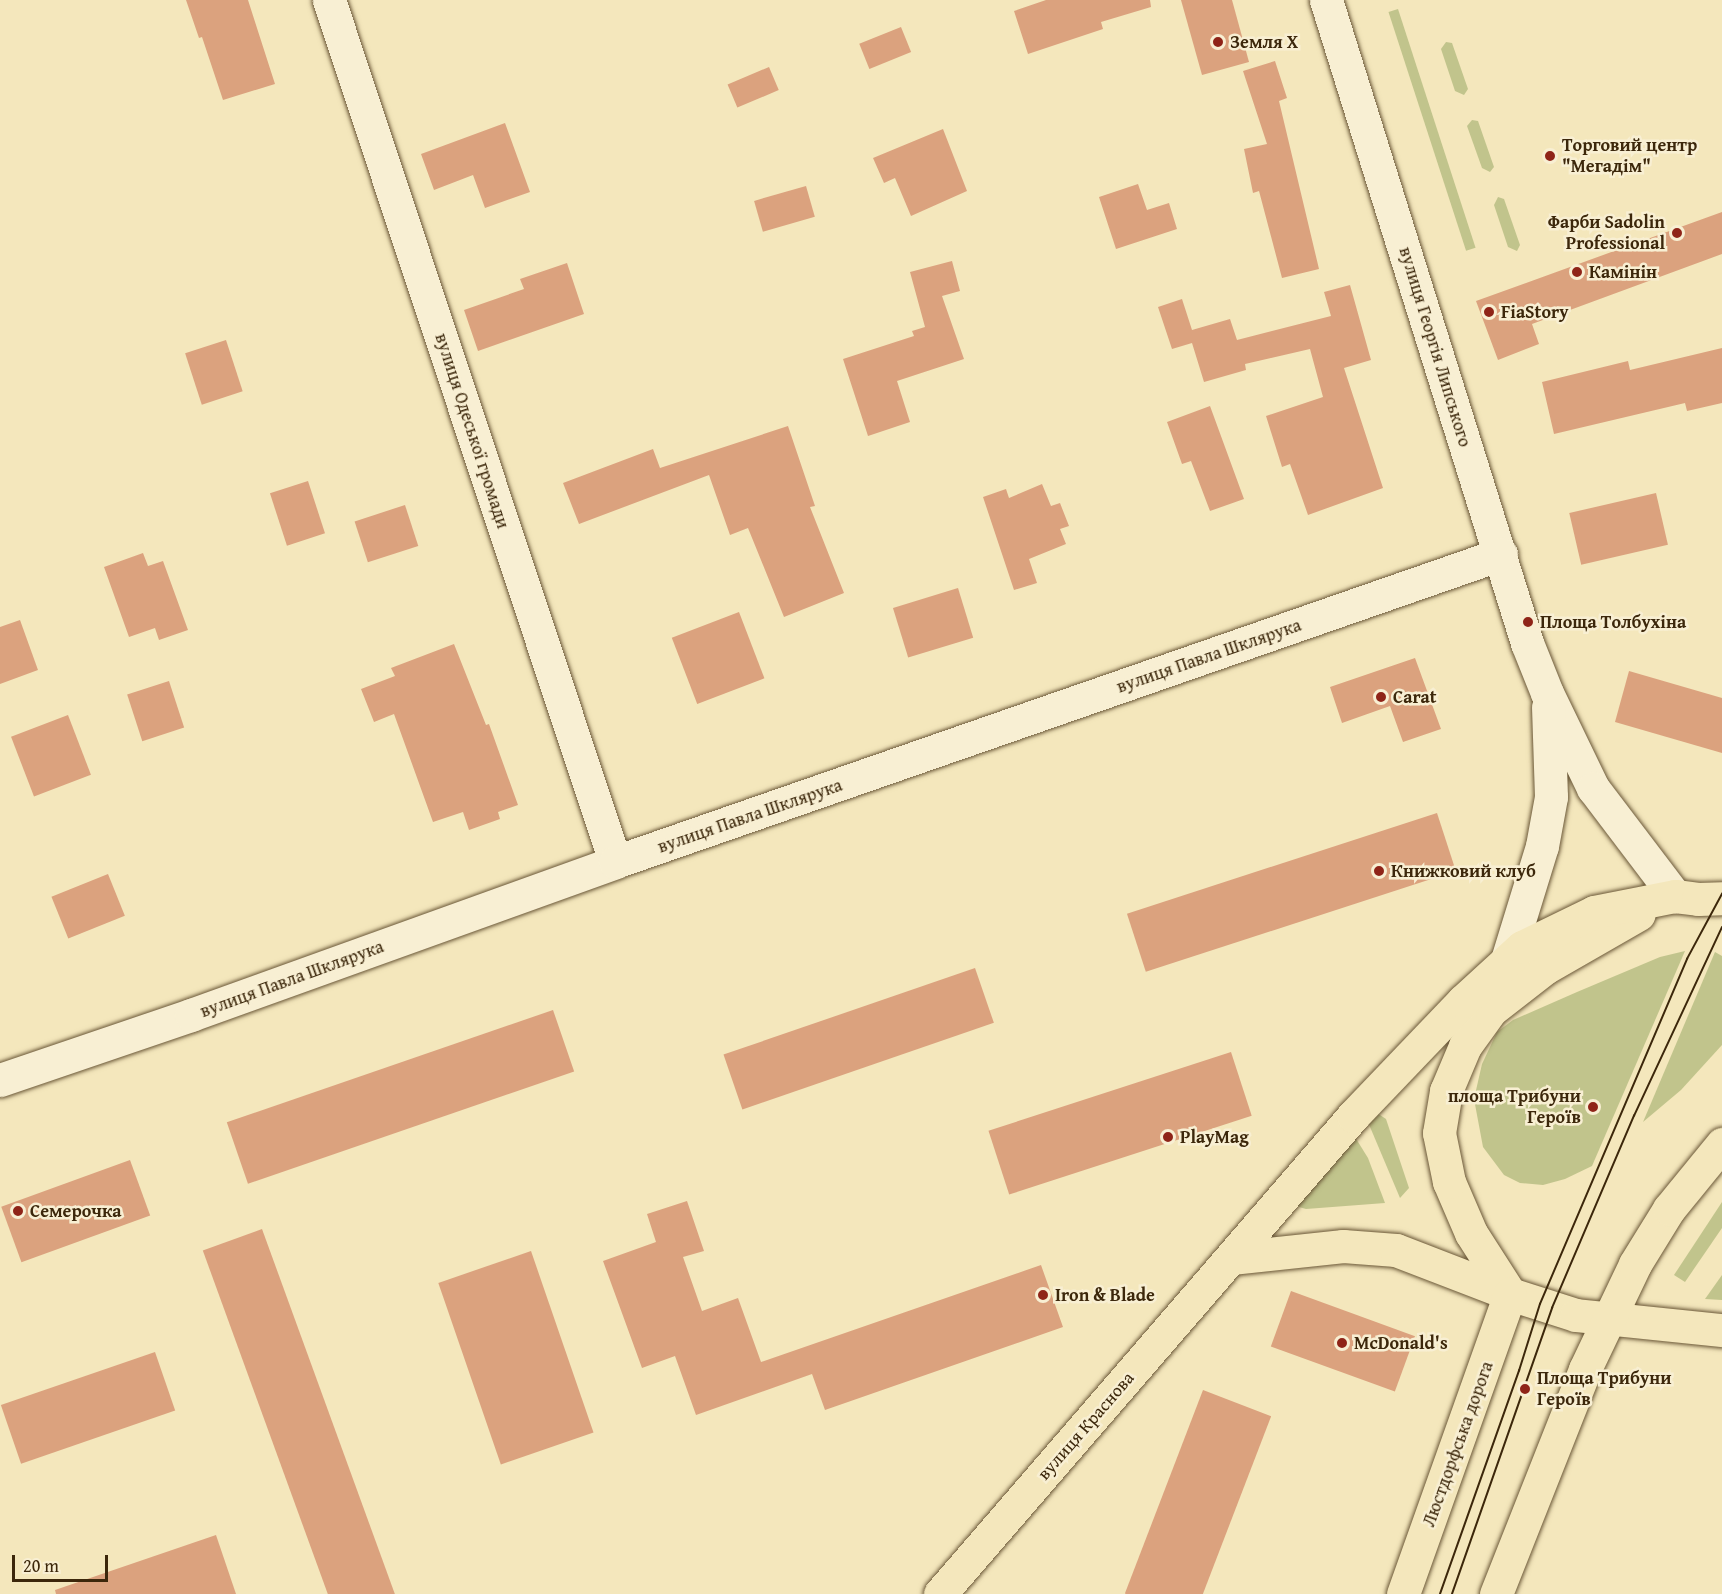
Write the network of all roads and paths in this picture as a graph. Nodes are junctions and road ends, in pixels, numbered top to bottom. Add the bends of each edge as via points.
1 (329, 0) edge
2 (1326, 0) edge
3 (1501, 554) junction
4 (1547, 693) junction
5 (615, 862) junction
6 (1704, 903) edge
7 (1507, 961) junction
8 (1491, 1010) junction
9 (0, 1080) edge
10 (1722, 1144) edge
11 (1231, 1258) junction
12 (1534, 1302) junction
13 (1611, 1319) junction
14 (1722, 1330) edge
15 (940, 1594) edge
16 (1403, 1594) edge
17 (1496, 1594) edge

1 - 5 street, вулиця Одеської громади
2 - 3 street, вулиця Георгія Липського
3 - 4 street, вулиця Георгія Липського via 1527,643
3 - 5 street, вулиця Павла Шклярука
4 - 6 street, вулиця Георгія Липського via 1593,788
4 - 7 street, вулиця Георгія Липського via 1551,797 1542,846
5 - 9 street, вулиця Павла Шклярука
6 - 7 main road via 1594,912 1522,947
6 - 8 main road via 1600,934
7 - 8 street, вулиця Георгія Липського
7 - 11 main road, вулиця Краснова via 1463,1001 1353,1116
8 - 12 main road via 1465,1046 1446,1091 1439,1133 1453,1192 1471,1233
10 - 13 main road via 1669,1209 1635,1264
11 - 12 main road via 1343,1246 1396,1250
11 - 15 main road, вулиця Краснова
12 - 13 main road
12 - 16 main road, Люстдорфська дорога
13 - 14 main road
13 - 17 main road via 1585,1369

